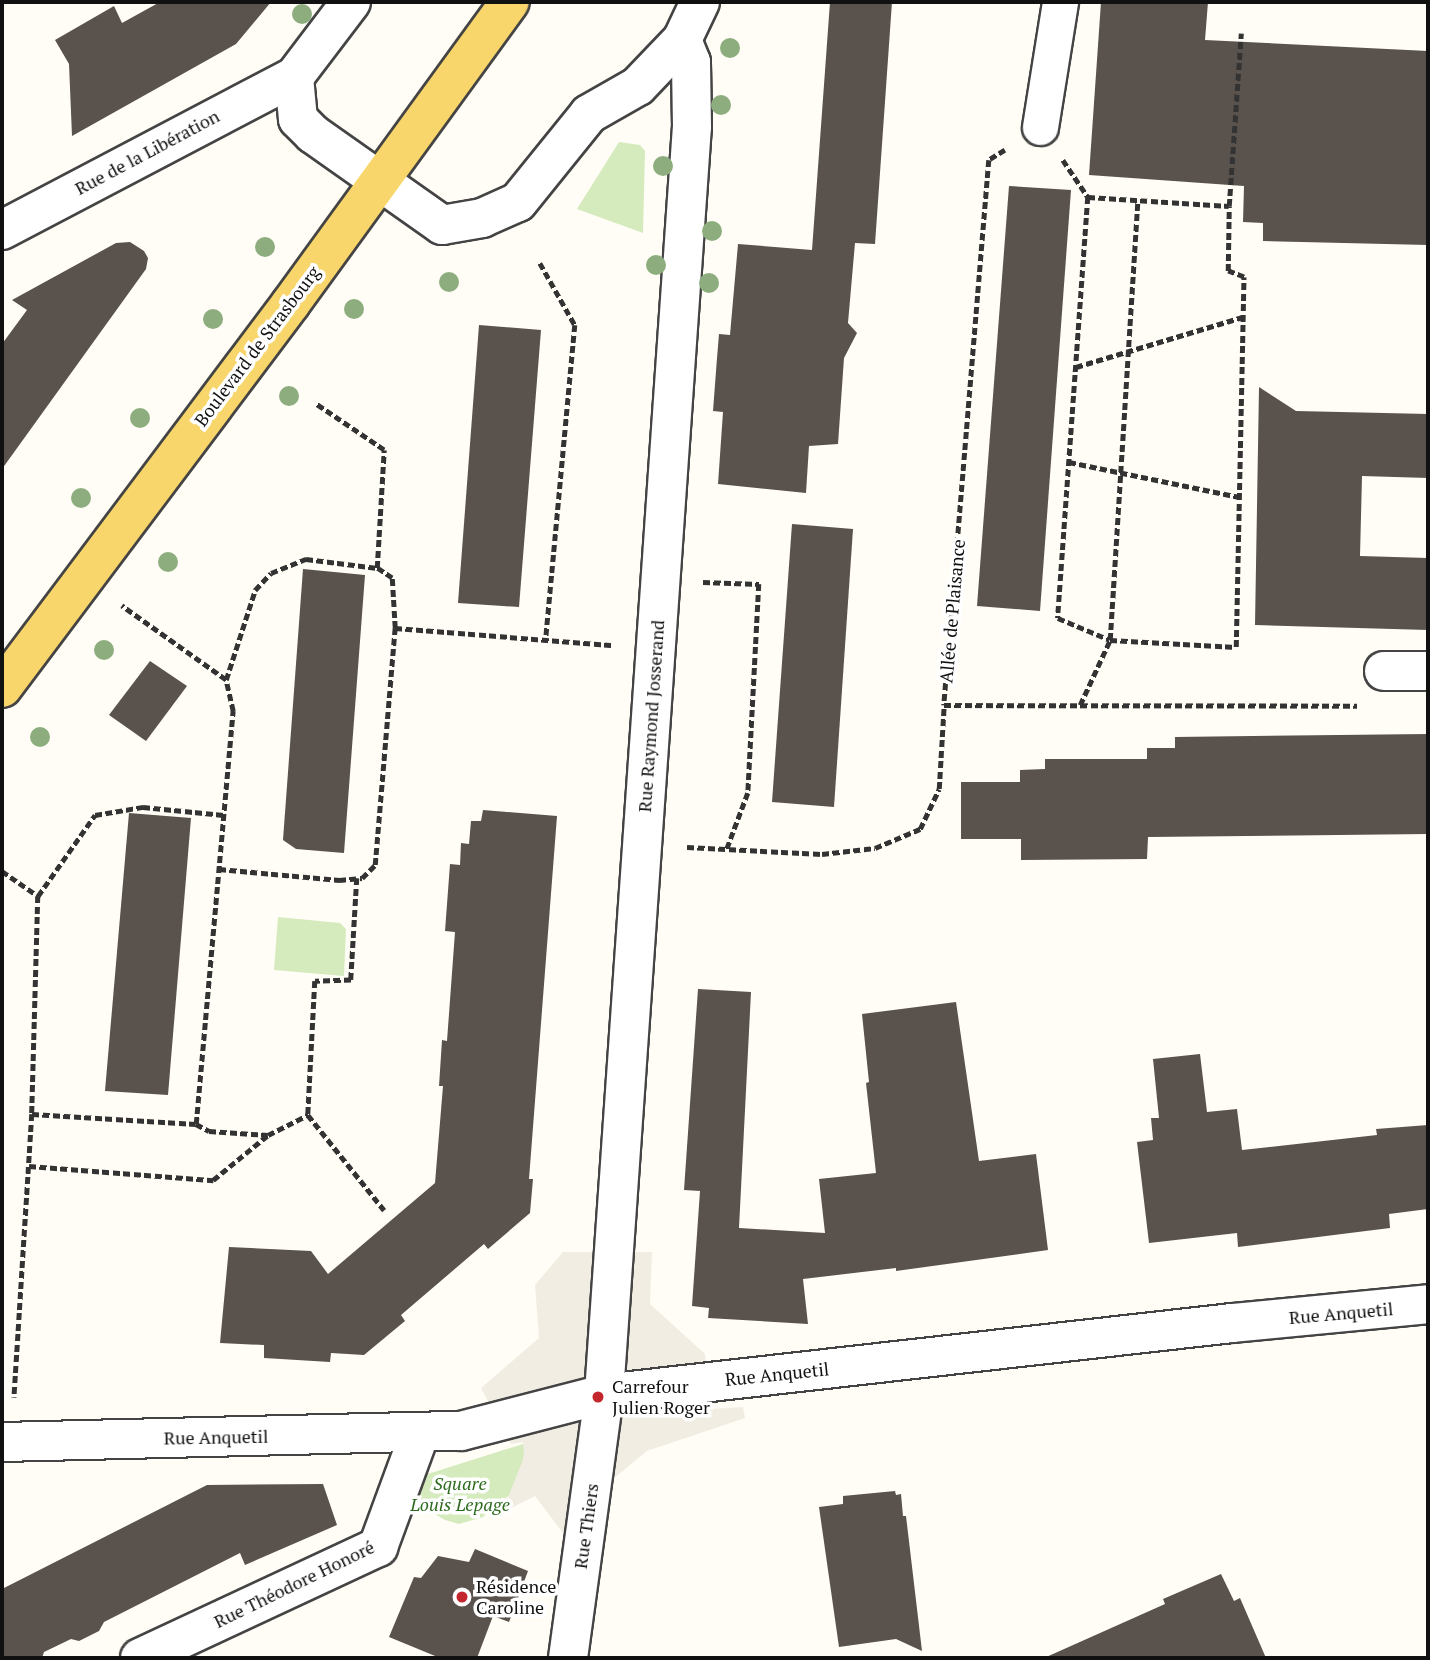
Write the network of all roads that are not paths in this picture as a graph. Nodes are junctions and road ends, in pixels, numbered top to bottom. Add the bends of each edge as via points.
1 (351, 2) edge
2 (510, 2) edge
3 (700, 2) edge
4 (1060, 2) edge
5 (682, 40) junction
6 (294, 77) junction
7 (1040, 127) road end
8 (379, 183) junction
9 (2, 229) edge
10 (1384, 671) road end
11 (1428, 671) edge
12 (2, 688) edge
13 (1428, 1304) edge
14 (604, 1394) junction
15 (420, 1433) junction
16 (7, 1442) edge
17 (140, 1658) edge
18 (568, 1658) edge

1 - 6 street
2 - 8 main road, Boulevard de Strasbourg
3 - 5 street
4 - 7 street
5 - 8 street via 638,86 589,114 518,202 482,218 442,225
5 - 14 street, Rue Raymond Josserand via 691,62 693,112
6 - 8 street via 298,119
6 - 9 street, Rue de la Libération
8 - 12 main road, Boulevard de Strasbourg
10 - 11 street
13 - 14 street, Rue Anquetil
14 - 15 street, Rue Anquetil via 461,1431
14 - 18 street, Rue Thiers
15 - 16 street, Rue Anquetil
15 - 17 street, Rue Théodore Honoré via 378,1547

